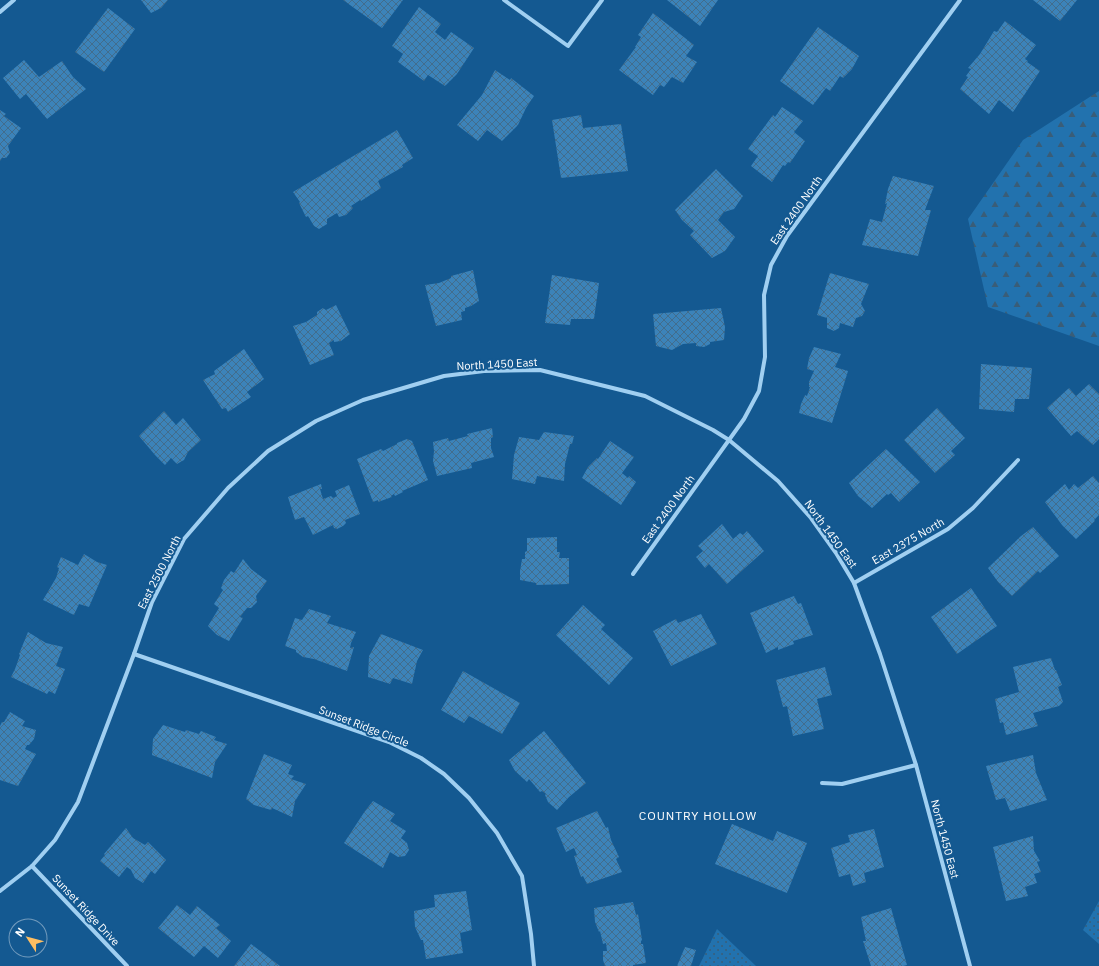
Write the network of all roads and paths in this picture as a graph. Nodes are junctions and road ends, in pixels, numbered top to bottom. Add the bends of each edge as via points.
1 (14, 0) edge
2 (504, 0) edge
3 (602, 0) edge
4 (960, 0) edge
5 (0, 11) edge
6 (406, 386) joint
7 (729, 440) junction
8 (1018, 460) dead end
9 (633, 574) dead end
10 (854, 583) junction
11 (134, 654) junction
12 (916, 765) junction
13 (822, 783) dead end
14 (32, 866) junction
15 (0, 892) edge
16 (127, 966) edge
17 (534, 966) edge
18 (970, 966) edge

1 - 5 street
2 - 3 street via 568,46
4 - 7 street, East 2400 North via 787,236 771,265 764,295 765,357 759,390 744,419
6 - 7 street, North 1450 East via 484,371 540,370 645,396
6 - 11 street, East 2500 North via 363,400 316,421 268,451 228,488 184,539 152,602
7 - 9 street, East 2400 North
7 - 10 street, North 1450 East via 778,481 811,518
8 - 10 street, East 2375 North via 973,508 948,529
10 - 12 street, North 1450 East
11 - 14 street, East 2500 North via 78,802 55,840
11 - 17 street, Sunset Ridge Circle via 389,742 421,758 444,774 469,798 497,833 522,876
12 - 13 street via 842,784
12 - 18 street, North 1450 East
14 - 15 street, East 2500 North
14 - 16 street, Sunset Ridge Drive

